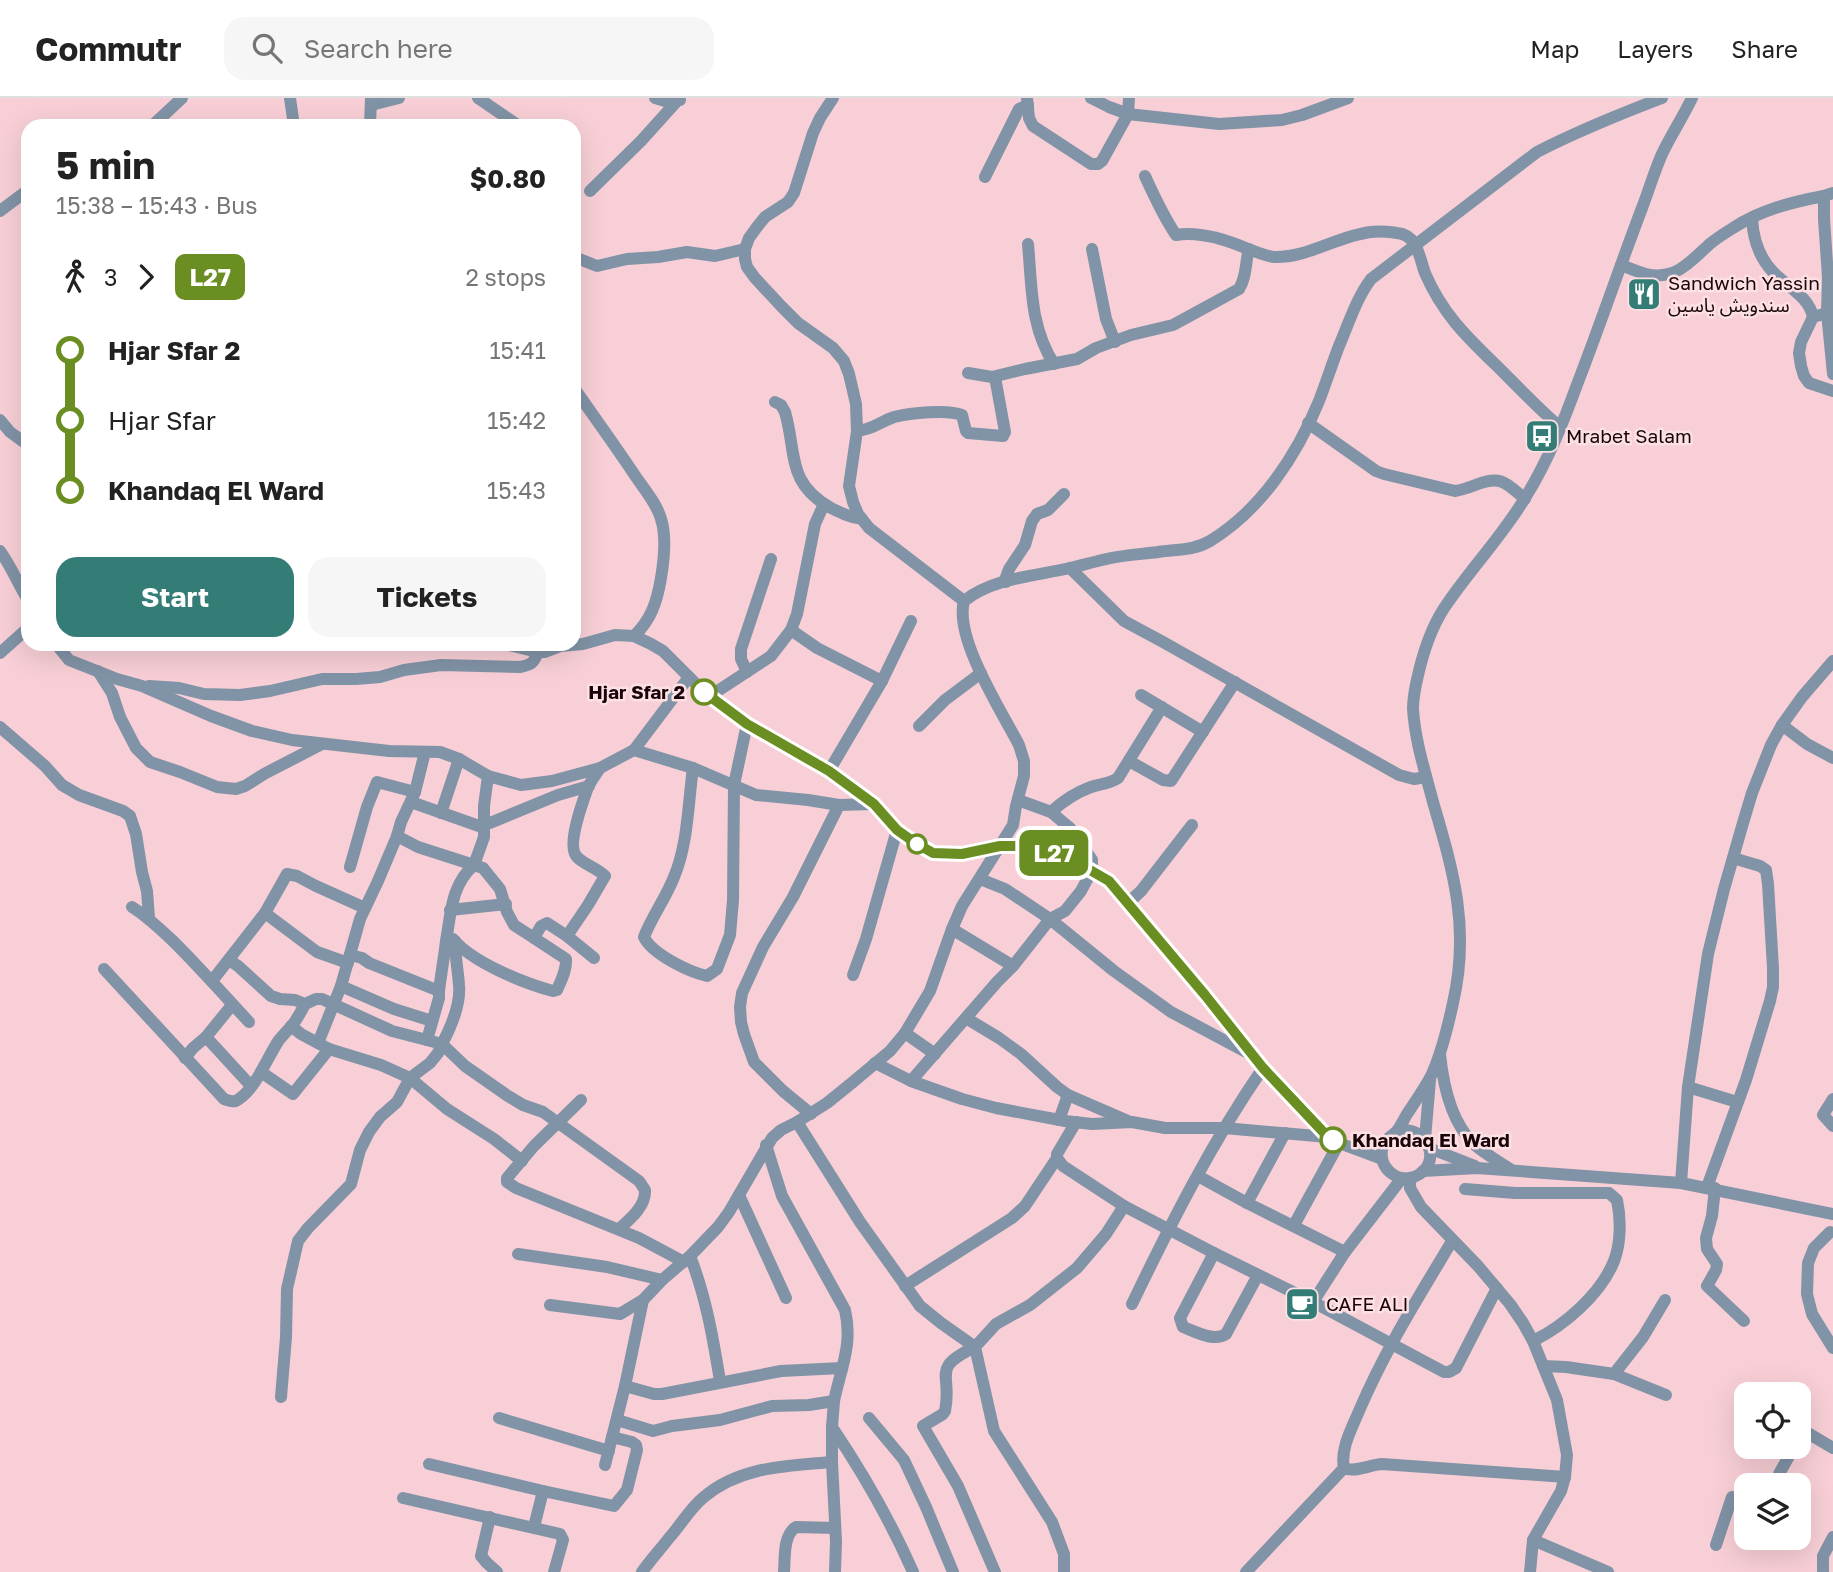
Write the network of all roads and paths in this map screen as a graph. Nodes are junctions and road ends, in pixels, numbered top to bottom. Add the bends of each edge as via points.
1 (182, 98) edge
2 (399, 98) edge
3 (478, 98) edge
4 (655, 98) edge
5 (833, 98) edge
6 (1091, 98) edge
7 (1129, 98) edge
8 (1348, 98) edge
9 (1662, 98) edge
10 (1692, 98) edge
11 (681, 99) edge
12 (295, 100) edge
13 (371, 101) edge
14 (1028, 101) edge
15 (1128, 114) junction
16 (160, 119) edge
17 (294, 119) edge
18 (370, 119) edge
19 (509, 119) edge
20 (1145, 176) dead end
21 (985, 177) dead end
22 (590, 191) dead end
23 (21, 195) edge
24 (1828, 195) edge
25 (0, 211) edge
26 (1752, 218) junction
27 (1028, 244) dead end
28 (1416, 245) junction
29 (745, 249) junction
30 (1092, 249) dead end
31 (1249, 249) junction
32 (581, 260) edge
33 (1621, 265) junction
34 (1830, 313) edge
35 (1814, 317) junction
36 (1115, 342) junction
37 (1054, 364) junction
38 (968, 373) dead end
39 (1833, 376) edge
40 (995, 377) junction
41 (1820, 387) junction
42 (1833, 391) edge
43 (581, 398) edge
44 (775, 402) dead end
45 (0, 420) edge
46 (1308, 423) junction
47 (1561, 428) junction
48 (857, 431) junction
49 (21, 440) edge
50 (1064, 494) dead end
51 (1525, 499) junction
52 (824, 504) junction
53 (862, 519) junction
54 (0, 551) edge
55 (772, 559) dead end
56 (1070, 568) junction
57 (1006, 582) junction
58 (21, 589) edge
59 (964, 601) junction
60 (911, 621) dead end
61 (791, 631) junction
62 (21, 634) edge
63 (634, 636) junction
64 (581, 644) edge
65 (62, 651) edge
66 (534, 651) edge
67 (548, 651) edge
68 (538, 652) junction
69 (0, 653) edge
70 (1833, 661) edge
71 (98, 670) junction
72 (747, 672) junction
73 (981, 673) junction
74 (689, 677) junction
75 (882, 681) junction
76 (1235, 682) junction
77 (142, 686) junction
78 (1142, 695) dead end
79 (710, 696) junction
80 (1162, 707) junction
81 (747, 724) junction
82 (1782, 725) junction
83 (919, 726) dead end
84 (0, 727) edge
85 (1203, 732) junction
86 (322, 744) junction
87 (634, 750) junction
88 (425, 752) junction
89 (1833, 758) edge
90 (459, 759) junction
91 (1129, 761) junction
92 (600, 768) junction
93 (694, 768) junction
94 (829, 771) junction
95 (488, 776) junction
96 (1426, 776) junction
97 (734, 785) junction
98 (589, 786) junction
99 (413, 797) junction
100 (1018, 800) junction
101 (874, 804) junction
102 (839, 805) junction
103 (1051, 812) junction
104 (441, 813) junction
105 (1192, 825) dead end
106 (483, 826) junction
107 (897, 830) junction
108 (397, 836) junction
109 (1000, 846) junction
110 (1733, 858) junction
111 (474, 865) junction
112 (350, 867) dead end
113 (1092, 870) junction
114 (980, 879) junction
115 (1128, 903) junction
116 (506, 904) junction
117 (132, 907) dead end
118 (365, 908) junction
119 (450, 910) junction
120 (265, 913) junction
121 (149, 919) junction
122 (1050, 919) junction
123 (952, 929) junction
124 (451, 936) junction
125 (567, 936) junction
126 (534, 938) junction
127 (594, 958) dead end
128 (349, 959) junction
129 (229, 960) junction
130 (1013, 966) junction
131 (104, 969) dead end
132 (853, 975) dead end
133 (212, 981) junction
134 (341, 986) junction
135 (439, 991) junction
136 (305, 1004) junction
137 (232, 1005) junction
138 (335, 1005) junction
139 (967, 1018) junction
140 (432, 1021) junction
141 (249, 1022) dead end
142 (291, 1026) junction
143 (905, 1033) junction
144 (206, 1037) junction
145 (427, 1040) junction
146 (442, 1044) junction
147 (324, 1046) junction
148 (1439, 1050) junction
149 (935, 1054) junction
150 (1253, 1056) junction
151 (185, 1058) junction
152 (875, 1063) junction
153 (1263, 1068) junction
154 (261, 1072) junction
155 (1431, 1076) junction
156 (410, 1078) junction
157 (911, 1081) junction
158 (251, 1086) junction
159 (1688, 1087) junction
160 (1068, 1095) junction
161 (581, 1100) dead end
162 (1833, 1100) edge
163 (1737, 1102) junction
164 (811, 1114) junction
165 (1059, 1120) junction
166 (797, 1122) junction
167 (1076, 1122) junction
168 (1132, 1122) junction
169 (559, 1123) junction
170 (1833, 1126) edge
171 (1224, 1128) junction
172 (1396, 1132) junction
173 (1284, 1133) junction
174 (1334, 1140) junction
175 (1384, 1143) junction
176 (1427, 1144) junction
177 (766, 1145) junction
178 (1355, 1149) junction
179 (1056, 1158) junction
180 (1382, 1159) junction
181 (522, 1160) junction
182 (1478, 1168) junction
183 (1423, 1171) junction
184 (1514, 1171) junction
185 (1198, 1175) junction
186 (1586, 1176) junction
187 (1406, 1178) junction
188 (1681, 1182) junction
189 (1711, 1188) junction
190 (1465, 1189) dead end
191 (1585, 1193) junction
192 (739, 1195) junction
193 (1247, 1203) junction
194 (1124, 1206) junction
195 (1830, 1213) edge
196 (1294, 1226) junction
197 (1168, 1229) junction
198 (619, 1230) junction
199 (1831, 1236) edge
200 (1452, 1241) junction
201 (1345, 1252) junction
202 (1213, 1253) junction
203 (518, 1254) dead end
204 (687, 1259) junction
205 (1258, 1275) junction
206 (662, 1280) junction
207 (905, 1286) junction
208 (1497, 1288) junction
209 (786, 1298) dead end
210 (643, 1300) junction
211 (1665, 1300) dead end
212 (1313, 1302) junction
213 (1132, 1304) dead end
214 (550, 1305) dead end
215 (1744, 1321) dead end
216 (1533, 1341) junction
217 (1391, 1343) junction
218 (975, 1347) junction
219 (1833, 1348) edge
220 (1543, 1366) junction
221 (842, 1368) junction
222 (1614, 1374) junction
223 (720, 1381) junction
224 (625, 1386) junction
225 (1666, 1395) dead end
226 (281, 1397) dead end
227 (834, 1401) junction
228 (499, 1418) dead end
229 (869, 1418) dead end
230 (617, 1420) junction
231 (832, 1427) junction
232 (1811, 1435) edge
233 (612, 1437) junction
234 (1833, 1448) edge
235 (609, 1451) junction
236 (832, 1462) junction
237 (429, 1464) dead end
238 (605, 1465) dead end
239 (1344, 1468) junction
240 (1565, 1477) junction
241 (543, 1491) junction
242 (403, 1498) dead end
243 (1734, 1498) edge
244 (490, 1517) junction
245 (534, 1527) junction
246 (835, 1528) junction
247 (1833, 1537) edge
248 (1533, 1540) junction
249 (1716, 1545) dead end
250 (498, 1572) edge
251 (554, 1572) edge
252 (642, 1572) edge
253 (783, 1572) edge
254 (835, 1572) edge
255 (913, 1572) edge
256 (953, 1572) edge
257 (995, 1572) edge
258 (1063, 1572) edge
259 (1246, 1572) edge
260 (1530, 1572) edge
261 (1608, 1572) edge
262 (1823, 1572) edge

1 - 16 street
2 - 13 street
3 - 19 street
4 - 11 street
5 - 29 street via 813,133 794,193 765,217
6 - 15 street
7 - 15 street
8 - 15 street via 1282,120 1239,124
9 - 28 street via 1537,152
10 - 33 street via 1662,155
11 - 22 street
12 - 17 street
13 - 18 street
14 - 15 street via 1032,126 1091,164 1102,161
14 - 21 street via 1019,109
20 - 31 street via 1176,235 1192,233
23 - 25 street
24 - 26 street via 1794,201
24 - 34 street via 1824,219
26 - 33 street via 1673,273 1659,276
26 - 35 street via 1757,248 1772,271 1805,299
27 - 37 street via 1032,309
28 - 31 street via 1401,233 1372,232 1299,255 1272,257
28 - 46 street via 1365,287
28 - 47 street via 1440,302 1456,324
29 - 32 street via 715,256 687,252 597,266
29 - 48 street via 747,267 755,278 798,323 823,339 844,361 856,404
30 - 36 street
31 - 36 street via 1239,289 1173,324
33 - 47 street
34 - 35 street
34 - 39 street
35 - 41 street via 1799,353 1804,376
36 - 37 street
37 - 40 street
38 - 40 street
39 - 41 street
40 - 48 street via 1003,436 968,433 962,415 949,412 901,416
41 - 42 street
43 - 63 street via 661,516 662,573 656,602
44 - 52 street via 785,412 797,472
45 - 49 street
46 - 51 street via 1384,474 1455,491 1499,480
46 - 56 street via 1278,476 1245,513 1211,541 1185,550
47 - 51 street
48 - 53 street via 849,486
50 - 57 street via 1032,521
51 - 96 street via 1432,630 1413,705
52 - 53 street
52 - 61 street via 815,524
53 - 59 street
54 - 58 street
55 - 72 street via 741,649
56 - 57 street
56 - 76 street via 1124,621
57 - 59 street
59 - 73 street via 965,636
60 - 75 street
61 - 72 street via 771,656
61 - 75 street
62 - 69 street
63 - 64 street via 615,635
63 - 74 street via 663,651
65 - 71 street via 69,660
66 - 68 street
67 - 68 street
68 - 77 street via 529,666 441,665 356,679 322,679 240,695
70 - 82 street
71 - 77 street
71 - 86 street via 136,748 150,762 217,787 245,786
72 - 79 street
73 - 83 street
73 - 100 street via 1024,761
74 - 79 street
74 - 87 street
75 - 94 street
76 - 85 street
76 - 96 street via 1399,775
77 - 86 street via 252,731
78 - 80 street
79 - 81 street
80 - 85 street
80 - 91 street
81 - 94 street
81 - 97 street
82 - 89 street
82 - 110 street via 1752,793
84 - 121 street via 62,785 130,816
85 - 91 street via 1171,781
86 - 88 street
87 - 92 street
87 - 93 street
88 - 90 street
88 - 99 street
90 - 95 street
90 - 104 street
91 - 103 street via 1115,781 1082,791
92 - 95 street via 535,785
92 - 98 street
93 - 97 street
93 - 97 street via 680,860 644,937 670,960 707,976 717,969 730,935
94 - 101 street
95 - 106 street
96 - 148 street via 1452,874 1461,931 1458,980
97 - 102 street via 756,795
98 - 106 street
98 - 125 street via 573,850 605,876
99 - 104 street
99 - 108 street
99 - 112 street via 377,782
100 - 103 street
100 - 109 street via 1013,825
101 - 102 street
101 - 107 street
102 - 164 street via 763,947 740,1007 754,1062
103 - 113 street via 1070,828 1092,860
104 - 106 street
105 - 115 street
106 - 111 street
107 - 109 street via 933,853 962,854
107 - 132 street
108 - 111 street
108 - 118 street
109 - 113 street via 1034,846
109 - 114 street
110 - 159 street via 1709,954
110 - 163 street via 1766,870 1773,987
111 - 116 street via 483,868
111 - 119 street via 462,878
113 - 115 street
113 - 122 street via 1065,911
114 - 122 street via 1005,889
114 - 123 street
115 - 150 street
116 - 119 street
116 - 126 street via 514,925
117 - 121 street
118 - 120 street via 286,874
118 - 128 street
119 - 124 street
120 - 128 street via 317,952
120 - 129 street
121 - 133 street
122 - 130 street
122 - 150 street via 1171,1012
123 - 130 street
123 - 143 street via 930,990
124 - 126 street via 462,949 508,975 555,991 566,959
124 - 135 street
124 - 146 street via 458,998
125 - 126 street via 547,923
125 - 127 street
128 - 134 street
128 - 135 street via 362,958
129 - 133 street
129 - 136 street via 271,996
130 - 139 street
131 - 151 street
133 - 137 street
134 - 138 street
134 - 140 street
135 - 140 street
136 - 138 street via 322,999
136 - 142 street
137 - 141 street
137 - 144 street
138 - 145 street via 392,1031
138 - 147 street
139 - 149 street
139 - 160 street via 1021,1054
140 - 145 street
142 - 147 street
142 - 154 street
143 - 149 street
143 - 152 street
144 - 151 street
144 - 158 street
145 - 146 street
146 - 156 street via 430,1063
146 - 169 street via 508,1096
147 - 154 street via 293,1094
147 - 156 street
148 - 155 street
148 - 184 street via 1458,1124 1486,1154
149 - 157 street
150 - 153 street
151 - 158 street via 228,1101 235,1102
152 - 157 street
152 - 164 street
153 - 171 street
153 - 174 street
154 - 158 street
155 - 172 street
155 - 176 street
156 - 181 street
156 - 226 street via 397,1102 369,1132 351,1184 298,1241 287,1289
157 - 165 street via 996,1108
159 - 163 street
159 - 188 street
160 - 165 street
160 - 168 street
161 - 169 street
162 - 170 street via 1823,1115
163 - 189 street
164 - 166 street
165 - 167 street
166 - 177 street
166 - 207 street
167 - 168 street
167 - 179 street
168 - 171 street via 1165,1128
169 - 181 street
169 - 198 street via 644,1186 644,1200
171 - 173 street
171 - 185 street
172 - 175 street
172 - 176 street via 1412,1130
173 - 174 street
173 - 193 street
174 - 178 street
174 - 196 street
175 - 178 street
175 - 180 street
176 - 182 street
176 - 183 street via 1430,1157
177 - 192 street
177 - 221 street via 782,1196 845,1310 849,1331
178 - 180 street
179 - 194 street
179 - 207 street via 1012,1218
180 - 187 street via 1389,1172
181 - 198 street via 507,1178 508,1184
182 - 183 street
182 - 184 street
183 - 187 street
184 - 186 street
185 - 193 street
185 - 197 street
186 - 188 street
186 - 191 street
187 - 200 street via 1414,1197
187 - 201 street
188 - 189 street
189 - 195 street
189 - 215 street via 1712,1216 1706,1238 1717,1264 1707,1286
190 - 191 street
191 - 216 street via 1609,1194 1617,1200 1614,1261 1576,1313
192 - 204 street via 718,1227
192 - 209 street
193 - 196 street
194 - 197 street
194 - 218 street via 1077,1268 1030,1305 996,1324
195 - 199 street
196 - 201 street
197 - 202 street
197 - 213 street
198 - 204 street
199 - 219 street via 1815,1248 1808,1263 1807,1294 1812,1314
200 - 208 street
200 - 217 street
201 - 212 street
202 - 205 street
202 - 205 street via 1180,1318 1183,1327 1222,1338
203 - 206 street
204 - 206 street
204 - 223 street via 701,1283
205 - 212 street
206 - 210 street
207 - 218 street via 920,1306
208 - 216 street
208 - 217 street via 1453,1371 1444,1372
210 - 214 street via 620,1314
210 - 224 street
211 - 222 street
212 - 217 street
216 - 220 street
217 - 239 street via 1350,1433
218 - 257 street via 951,1360 945,1380 945,1411 923,1426 958,1486
218 - 258 street via 994,1431 1052,1522 1064,1554
220 - 222 street
220 - 240 street via 1558,1399 1567,1455
221 - 223 street
221 - 227 street
222 - 225 street
223 - 224 street via 662,1394
224 - 230 street
227 - 230 street via 772,1406 658,1431
227 - 231 street
228 - 235 street
229 - 256 street via 904,1461
230 - 233 street
231 - 236 street
231 - 255 street via 876,1496
232 - 234 street
233 - 235 street
233 - 241 street via 632,1442 637,1450 627,1490 616,1505
235 - 238 street
236 - 246 street
236 - 252 street via 768,1467 722,1485 704,1497
237 - 241 street
239 - 240 street via 1349,1471 1382,1464
239 - 259 street
240 - 248 street
241 - 245 street
242 - 244 street
243 - 249 street
244 - 245 street
244 - 250 street via 481,1556
245 - 251 street via 563,1537
246 - 253 street via 792,1529
246 - 254 street
247 - 262 street via 1823,1556
248 - 260 street
248 - 261 street

